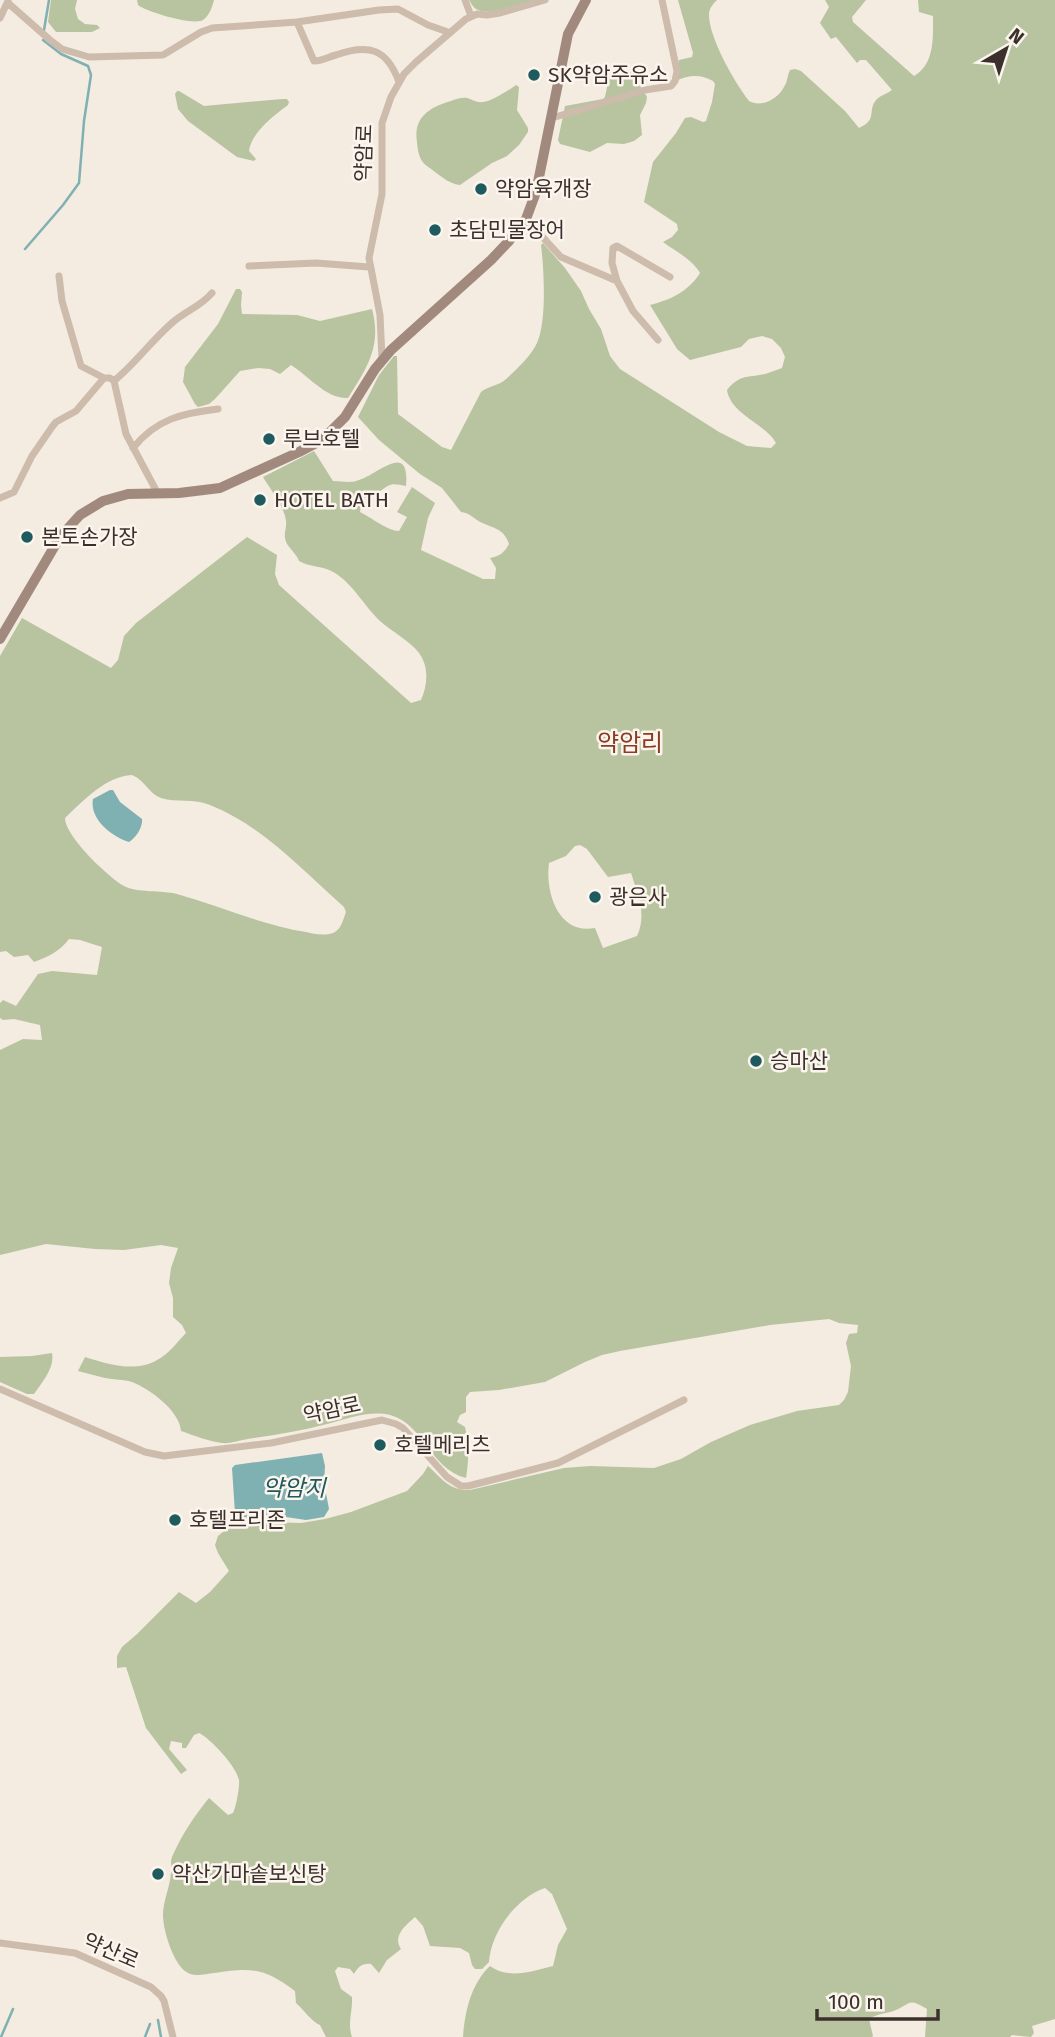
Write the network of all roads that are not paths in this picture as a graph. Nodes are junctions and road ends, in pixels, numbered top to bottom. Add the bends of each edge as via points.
1 (465, 0) edge
2 (545, 0) edge
3 (586, 0) edge
4 (662, 0) edge
5 (8, 1) edge
6 (471, 16) junction
7 (0, 18) edge
8 (297, 22) junction
9 (448, 32) junction
10 (399, 82) junction
11 (552, 118) junction
12 (526, 219) junction
13 (248, 265) dead end
14 (369, 267) junction
15 (59, 276) dead end
16 (670, 277) dead end
17 (617, 281) junction
18 (212, 293) dead end
19 (658, 340) dead end
20 (382, 359) junction
21 (104, 378) junction
22 (114, 381) junction
23 (218, 409) dead end
24 (133, 448) junction
25 (158, 494) junction
26 (0, 498) edge
27 (0, 639) edge
28 (0, 1389) edge
29 (684, 1400) dead end
30 (0, 1943) edge
31 (173, 2037) edge

1 - 6 street
2 - 6 street, 약암로
3 - 11 street via 568,34
4 - 11 street via 677,71 671,86
5 - 7 street
5 - 8 street via 62,49 89,57 163,55 212,28
6 - 9 street, 약암로
8 - 9 street via 390,8
8 - 10 street via 314,61 372,50 388,60
9 - 10 street, 약암로
10 - 14 street, 약암로 via 382,123 382,194
11 - 12 street
12 - 17 street via 561,257
12 - 20 street via 491,260
13 - 14 street via 316,262
14 - 20 street, 약암로 via 380,314
15 - 21 street via 81,366
16 - 17 street via 617,246 611,253
17 - 19 street via 633,312
18 - 22 street via 173,322
20 - 25 street via 345,417 312,446 220,488
21 - 22 street
21 - 26 street via 76,411 56,422 14,492
22 - 24 street
23 - 24 street via 158,424
24 - 25 street
25 - 27 street via 128,494 103,501 69,524
28 - 29 street, 약암로 via 145,1452 163,1455 271,1443 390,1421 412,1436 454,1483 468,1486 558,1463
30 - 31 street, 약산로 via 75,1953 151,1987 164,2001

